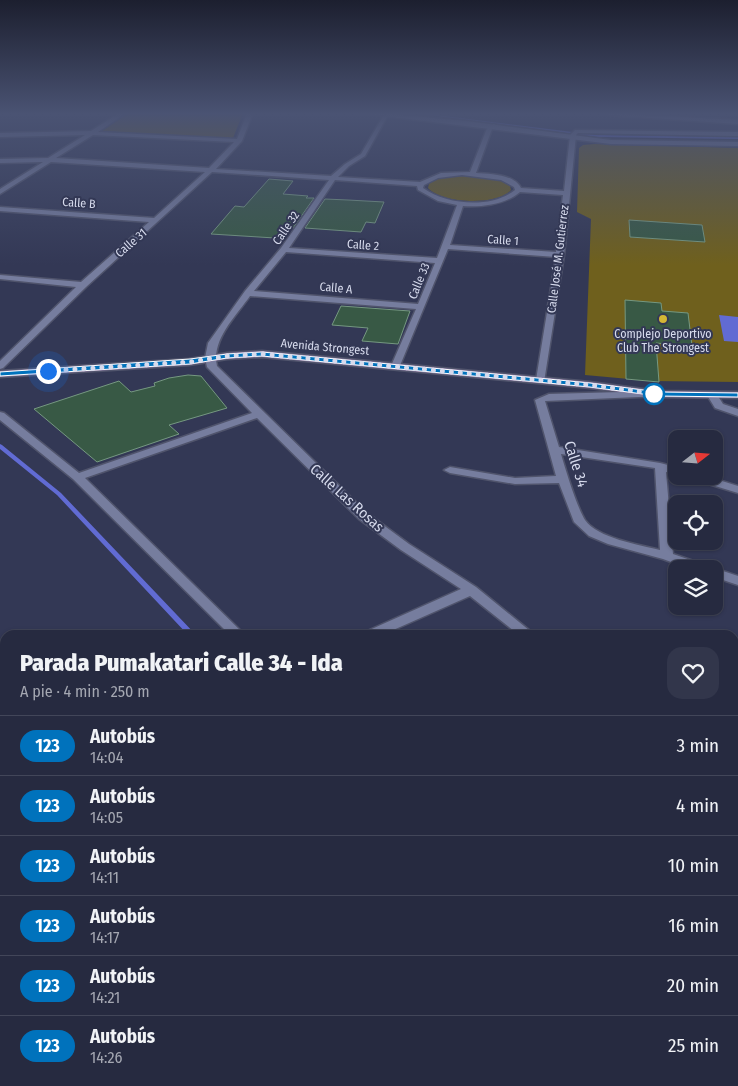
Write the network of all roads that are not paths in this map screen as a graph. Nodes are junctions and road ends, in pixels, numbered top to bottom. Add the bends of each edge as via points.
1 (46, 164) edge
2 (111, 164) edge
3 (218, 164) edge
4 (349, 164) edge
5 (477, 164) edge
6 (570, 164) edge
7 (212, 170) junction
8 (473, 173) junction
9 (333, 178) junction
10 (421, 184) junction
11 (518, 190) junction
12 (0, 192) edge
13 (566, 193) junction
14 (461, 203) junction
15 (0, 209) edge
16 (157, 220) junction
17 (445, 248) junction
18 (284, 250) junction
19 (560, 255) junction
20 (440, 261) junction
21 (0, 277) edge
22 (83, 285) junction
23 (248, 293) junction
24 (422, 307) junction
25 (210, 358) junction
26 (0, 366) edge
27 (396, 366) junction
28 (0, 374) edge
29 (541, 380) junction
30 (658, 394) junction
31 (712, 395) junction
32 (738, 395) edge
33 (738, 413) edge
34 (258, 414) junction
35 (0, 415) edge
36 (553, 448) junction
37 (660, 466) junction
38 (668, 468) edge
39 (450, 470) dead end
40 (77, 477) junction
41 (563, 480) junction
42 (722, 485) edge
43 (738, 490) edge
44 (667, 556) junction
45 (678, 560) edge
46 (723, 575) edge
47 (738, 581) edge
48 (470, 590) junction
49 (233, 630) edge
50 (381, 630) edge
51 (522, 630) edge

1 - 12 street
2 - 7 street
3 - 7 street, Calle 31
4 - 9 street, Calle 32
5 - 8 street
6 - 13 street, Calle José M. Gutierrez
7 - 9 street
7 - 16 street, Calle 31
8 - 10 street via 436,176
8 - 11 street via 512,181
9 - 10 street
9 - 18 street, Calle 32
10 - 14 street via 424,193 433,198
11 - 13 street
11 - 14 street via 500,201
13 - 19 street, Calle José M. Gutierrez
14 - 17 street, Calle 33
15 - 16 street, Calle B
16 - 22 street, Calle 31
17 - 19 street, Calle 1
17 - 20 street, Calle 33
18 - 20 street, Calle 2
18 - 23 street, Calle 32
19 - 29 street, Calle José M. Gutierrez
20 - 24 street, Calle 33
21 - 22 street
22 - 26 street, Calle 31
23 - 24 street, Calle A
23 - 25 street, Calle 32 via 213,343
24 - 27 street, Calle 33
25 - 27 main road, Avenida Strongest via 262,354
25 - 28 main road, Avenida Strongest
25 - 34 street, Calle Las Rosas via 212,368
27 - 29 main road, Avenida Strongest
29 - 30 main road, Avenida Strongest
30 - 31 main road, Avenida Strongest
30 - 36 street, Calle 34 via 549,397 540,400
31 - 32 main road, Avenida Strongest
31 - 33 street via 719,406
34 - 40 street
34 - 48 street, Calle Las Rosas via 363,516
35 - 40 street
36 - 37 street
36 - 41 street, Calle 34
37 - 38 street
37 - 44 street
39 - 41 street via 515,480
40 - 49 street
41 - 44 street, Calle 34 via 580,522 593,533
42 - 43 street
44 - 45 street, Calle 34
46 - 47 street
48 - 50 street
48 - 51 street, Calle Las Rosas

